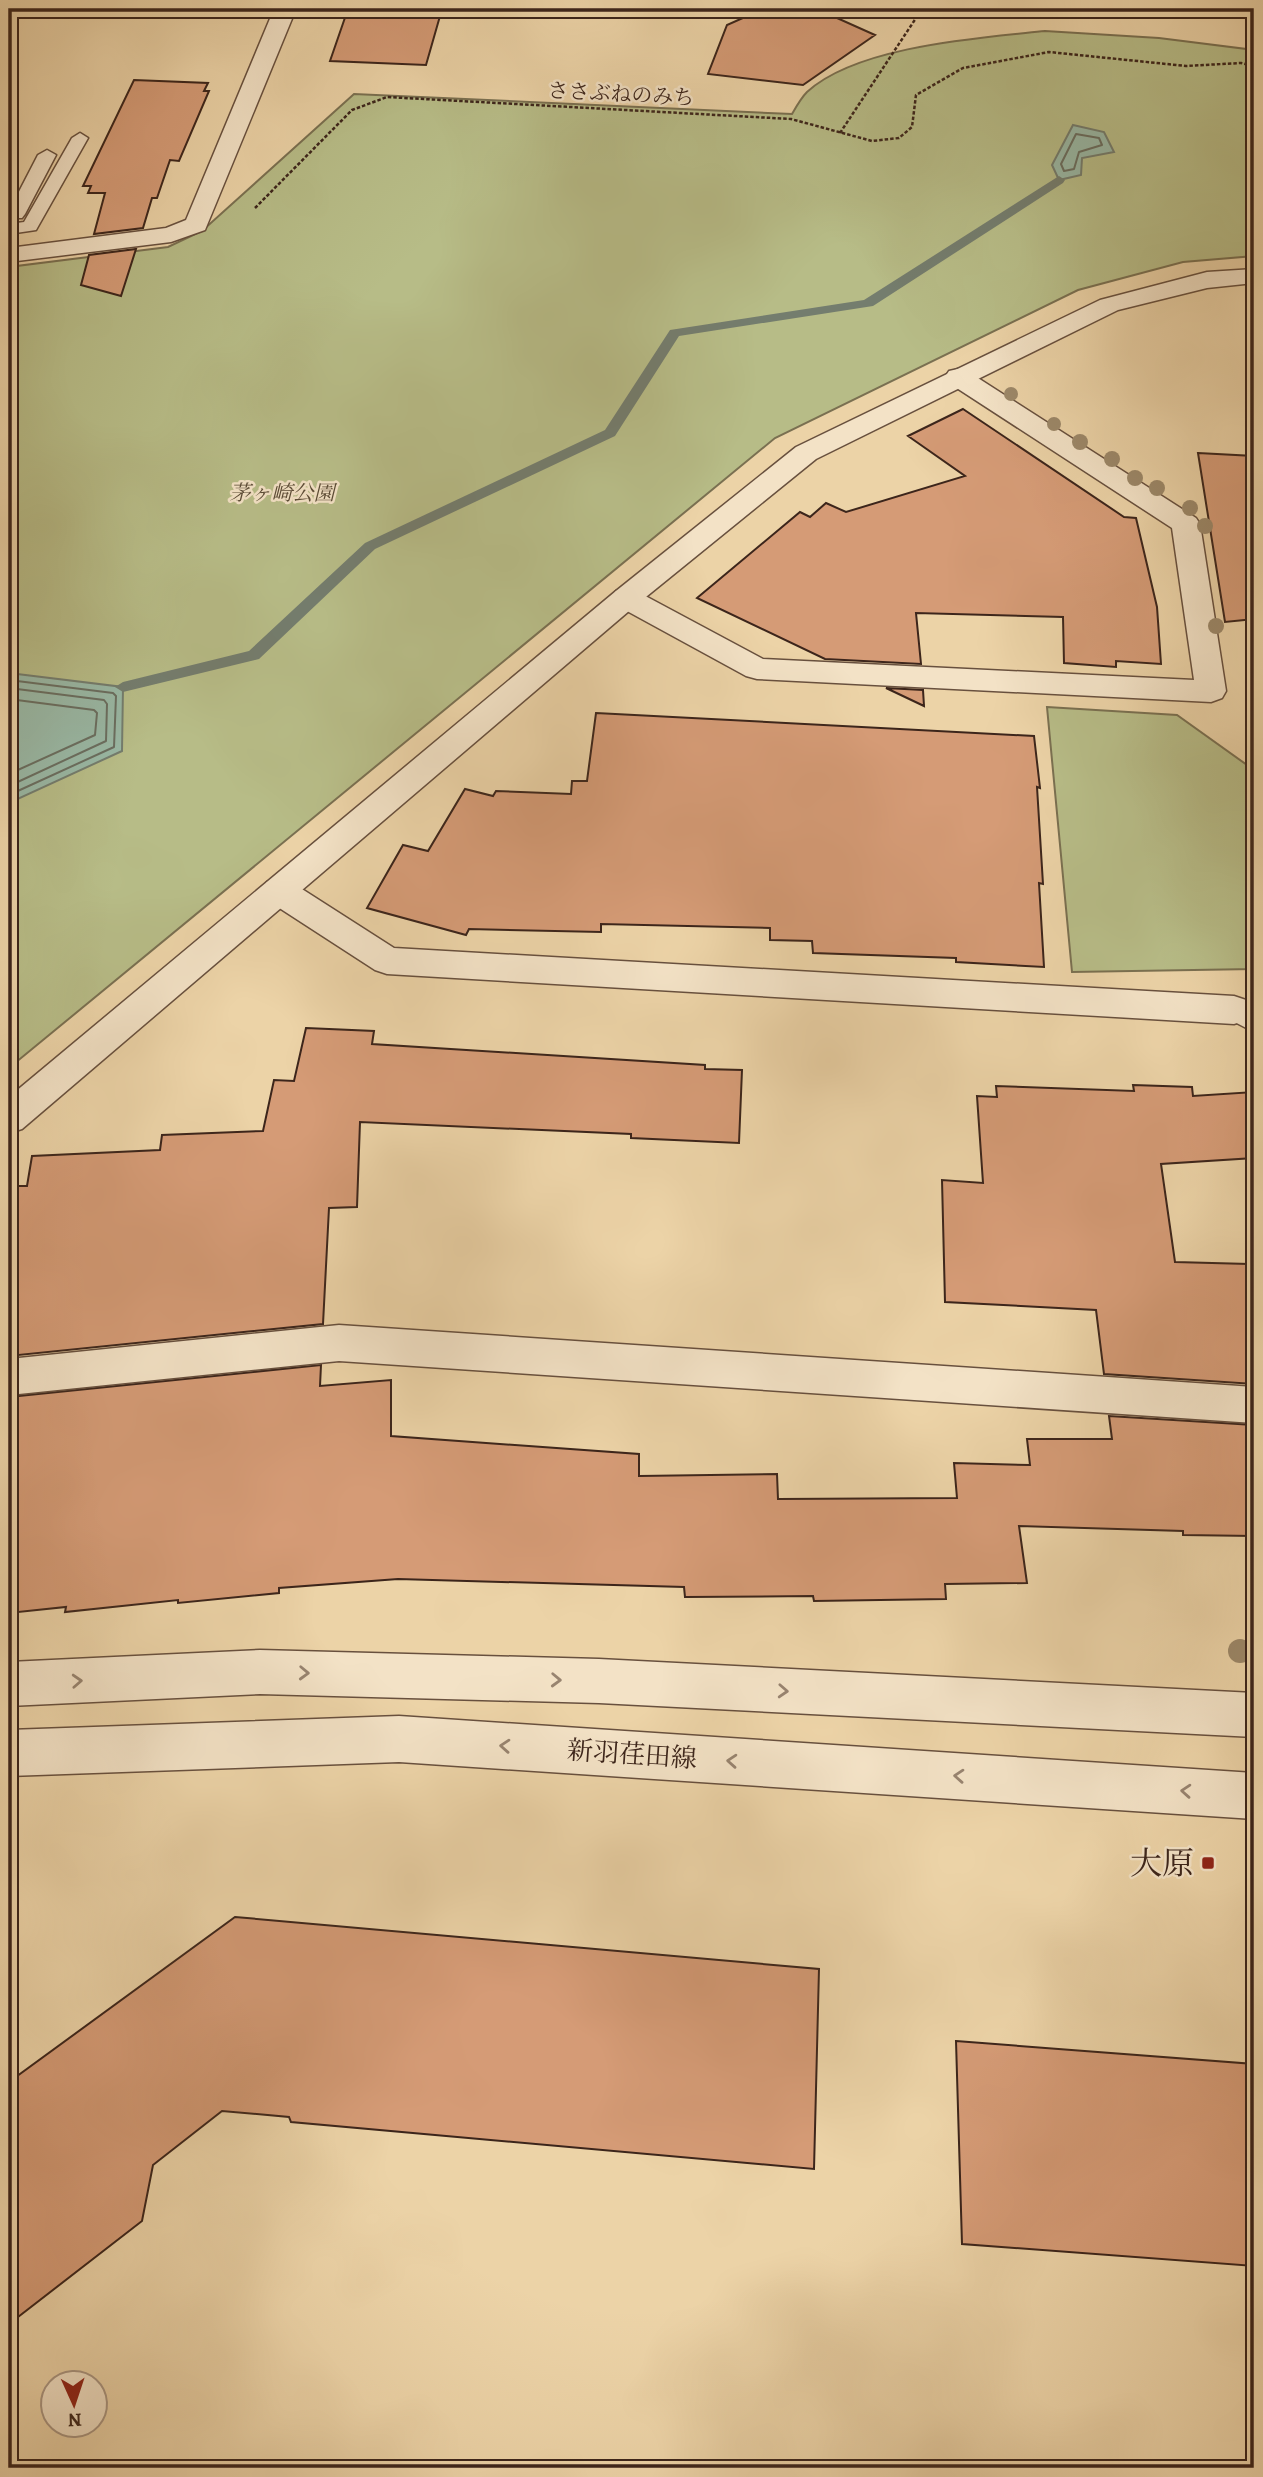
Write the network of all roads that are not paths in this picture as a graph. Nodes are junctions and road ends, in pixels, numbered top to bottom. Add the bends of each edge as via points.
1 (285, 9) edge
2 (80, 138) dead end
3 (47, 155) dead end
4 (9, 229) edge
5 (9, 255) edge
6 (1254, 276) edge
7 (958, 377) junction
8 (626, 598) junction
9 (279, 891) junction
10 (1244, 1016) edge
11 (9, 1118) edge
12 (9, 1377) edge
13 (1254, 1405) edge
14 (9, 1684) edge
15 (1254, 1715) edge
16 (9, 1752) edge
17 (1254, 1796) edge

1 - 5 street via 196,225 171,235
2 - 4 lane via 30,226
3 - 4 lane
6 - 7 street via 1207,280 1109,305
7 - 8 street via 806,453
7 - 8 street via 1186,524 1211,691 757,669
8 - 9 street
9 - 10 street via 387,961
9 - 11 street
12 - 13 street via 339,1343
14 -> 15 street via 260,1672 599,1681
17 -> 16 street, 新羽荏田線 via 398,1739

